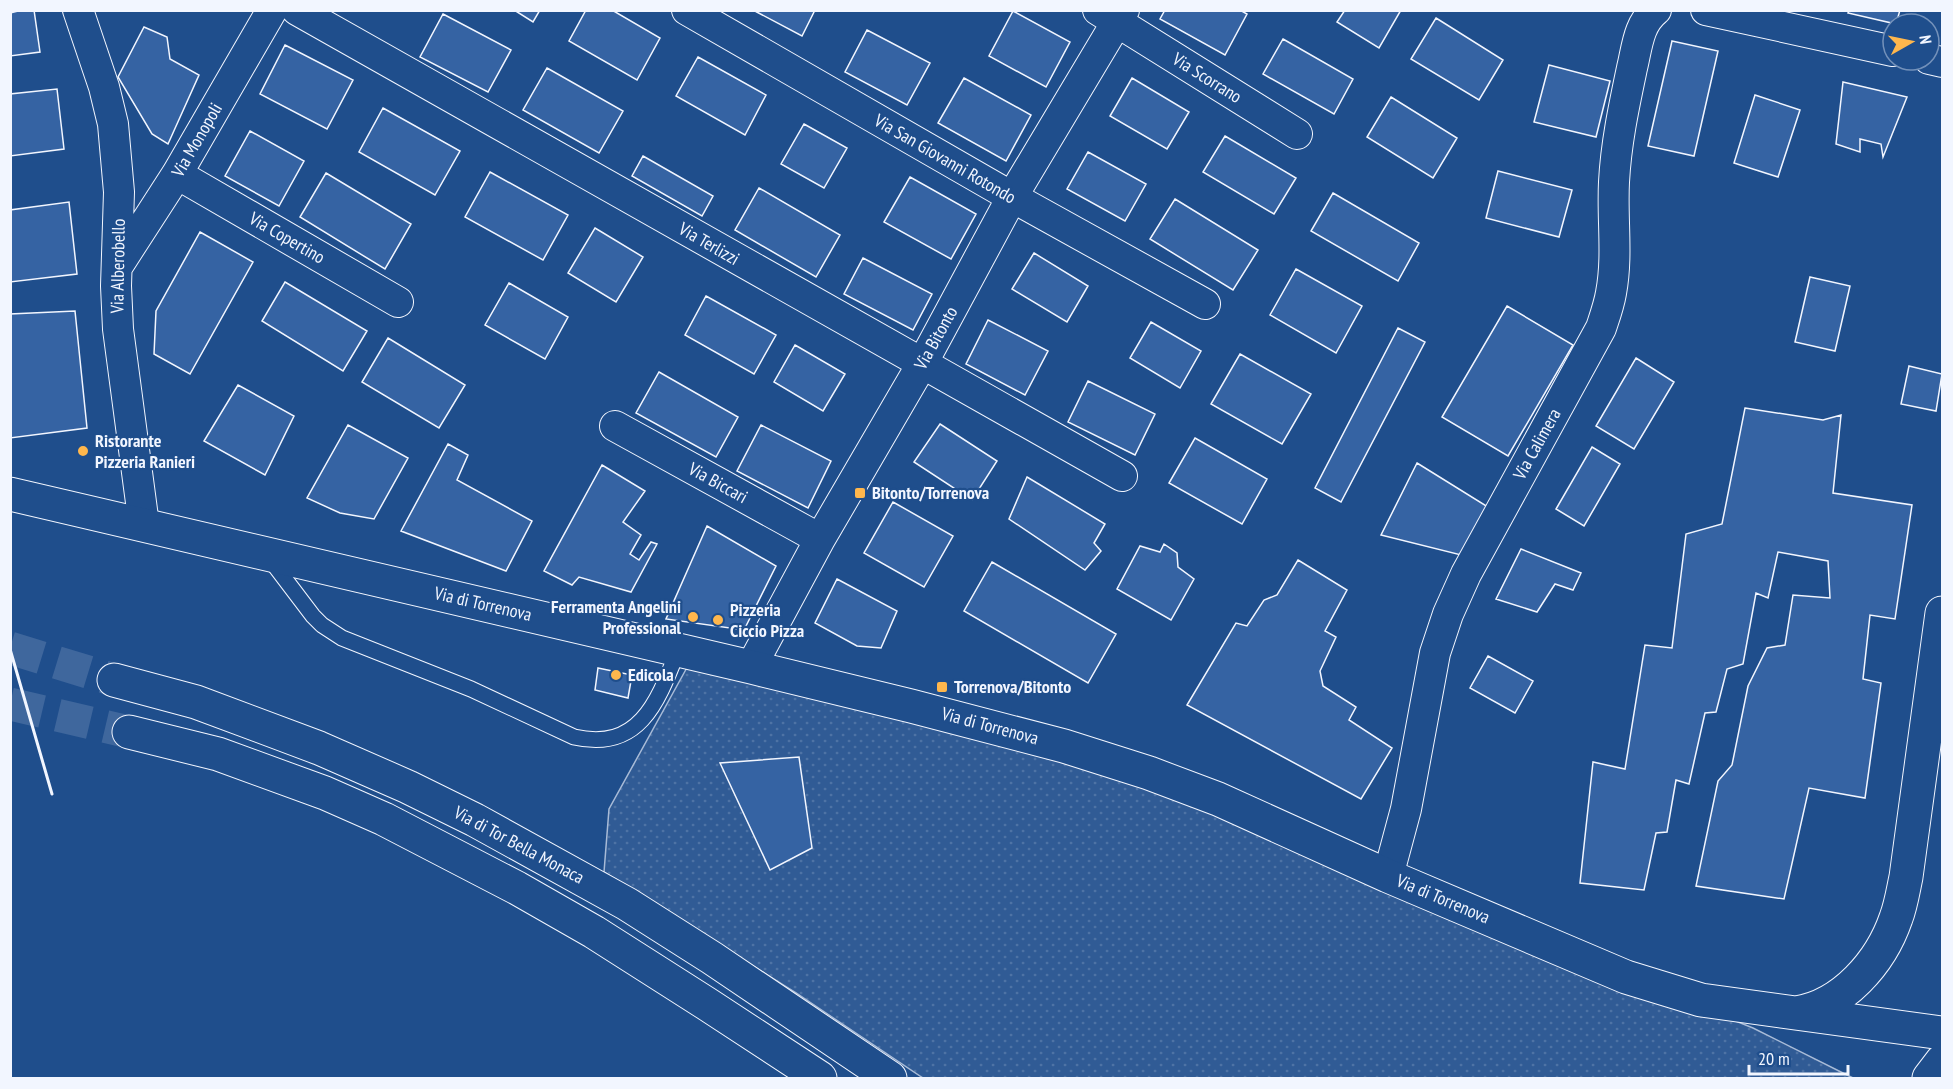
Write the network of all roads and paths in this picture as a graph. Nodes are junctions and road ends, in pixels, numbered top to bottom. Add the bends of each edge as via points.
1 (78, 10) edge
2 (272, 10) edge
3 (297, 10) edge
4 (687, 10) edge
5 (1656, 10) edge
6 (1706, 10) edge
7 (1113, 14) edge
8 (1881, 48) edge
9 (1297, 134) dead end
10 (177, 174) junction
11 (1012, 197) junction
12 (117, 267) junction
13 (398, 302) dead end
14 (1205, 304) dead end
15 (922, 364) junction
16 (615, 426) dead end
17 (1122, 476) dead end
18 (10, 494) edge
19 (144, 525) junction
20 (820, 539) junction
21 (266, 553) junction
22 (1942, 613) edge
23 (678, 650) junction
24 (750, 667) junction
25 (114, 680) tunnel mouth
26 (129, 732) tunnel mouth
27 (1388, 876) junction
28 (1791, 1014) junction
29 (1942, 1034) edge
30 (1942, 1061) edge
31 (820, 1078) edge
32 (890, 1078) edge
33 (1929, 1078) edge

1 - 12 street, Via Alberobello via 113,124 119,192
2 - 10 street, Via Monopoli
3 - 15 street, Via Terlizzi
4 - 11 street, Via San Giovanni Rotondo
5 - 27 street, Via Calimera via 1640,34 1621,122 1614,179 1613,280 1606,312 1445,620
6 - 8 street
7 - 9 street, Via Scorrano
7 - 11 street, Via Bitonto
10 - 12 street, Via Monopoli
10 - 13 street, Via Copertino
11 - 14 street, Via San Giovanni Rotondo
11 - 15 street, Via Bitonto
12 - 19 street, Via Alberobello via 119,347
15 - 17 street, Via Terlizzi
15 - 20 street, Via Bitonto
16 - 20 street, Via Biccari
18 - 19 street, Via di Torrenova
19 - 21 street, Via di Torrenova
20 - 24 street, Via Bitonto
21 - 23 street, Via di Torrenova
21 - 23 lane via 313,616 342,638 471,689 574,737 598,741 622,735 641,722 657,699
22 - 28 street via 1906,877 1896,918 1884,946 1850,986 1816,1009
23 - 24 street, Via di Torrenova
24 - 27 street, Via di Torrenova via 1124,764 1218,799
25 - 32 street, Via di Tor Bella Monaca via 196,702 319,748 475,820 627,904
26 - 31 street via 228,757 384,819 594,932
27 - 28 street, Via di Torrenova via 1626,977 1701,1000
28 - 29 street, Via di Torrenova
30 - 33 street

